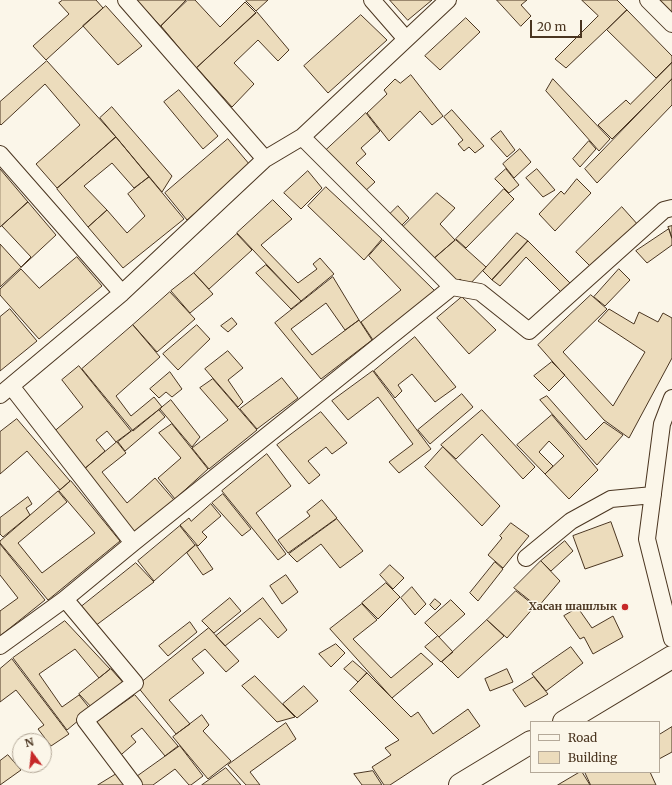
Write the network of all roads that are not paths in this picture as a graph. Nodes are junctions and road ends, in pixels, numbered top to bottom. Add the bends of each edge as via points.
1 (126, 0) edge
2 (372, 0) edge
3 (448, 0) edge
4 (648, 0) edge
5 (672, 24) edge
6 (406, 39) junction
7 (302, 137) junction
8 (0, 154) edge
9 (265, 159) junction
10 (672, 208) edge
11 (452, 287) junction
12 (122, 293) junction
13 (5, 390) edge
14 (672, 398) edge
15 (653, 495) junction
16 (133, 543) junction
17 (526, 558) dead end
18 (65, 599) junction
19 (672, 640) edge
20 (0, 646) edge
21 (672, 657) edge
22 (566, 721) edge
23 (530, 743) edge
24 (134, 785) edge
25 (460, 785) edge

1 - 9 street
2 - 6 street
3 - 6 street
4 - 5 street
6 - 7 street
7 - 9 street
7 - 11 street
8 - 12 street
9 - 12 street
10 - 11 street via 664,210 529,332 480,292
11 - 16 street
12 - 13 street
13 - 16 street
14 - 15 street via 662,424
15 - 17 street via 611,500 571,521
15 - 19 street via 647,540
16 - 18 street
18 - 20 street
18 - 24 street via 136,683 85,720
21 - 22 main road
23 - 25 main road

